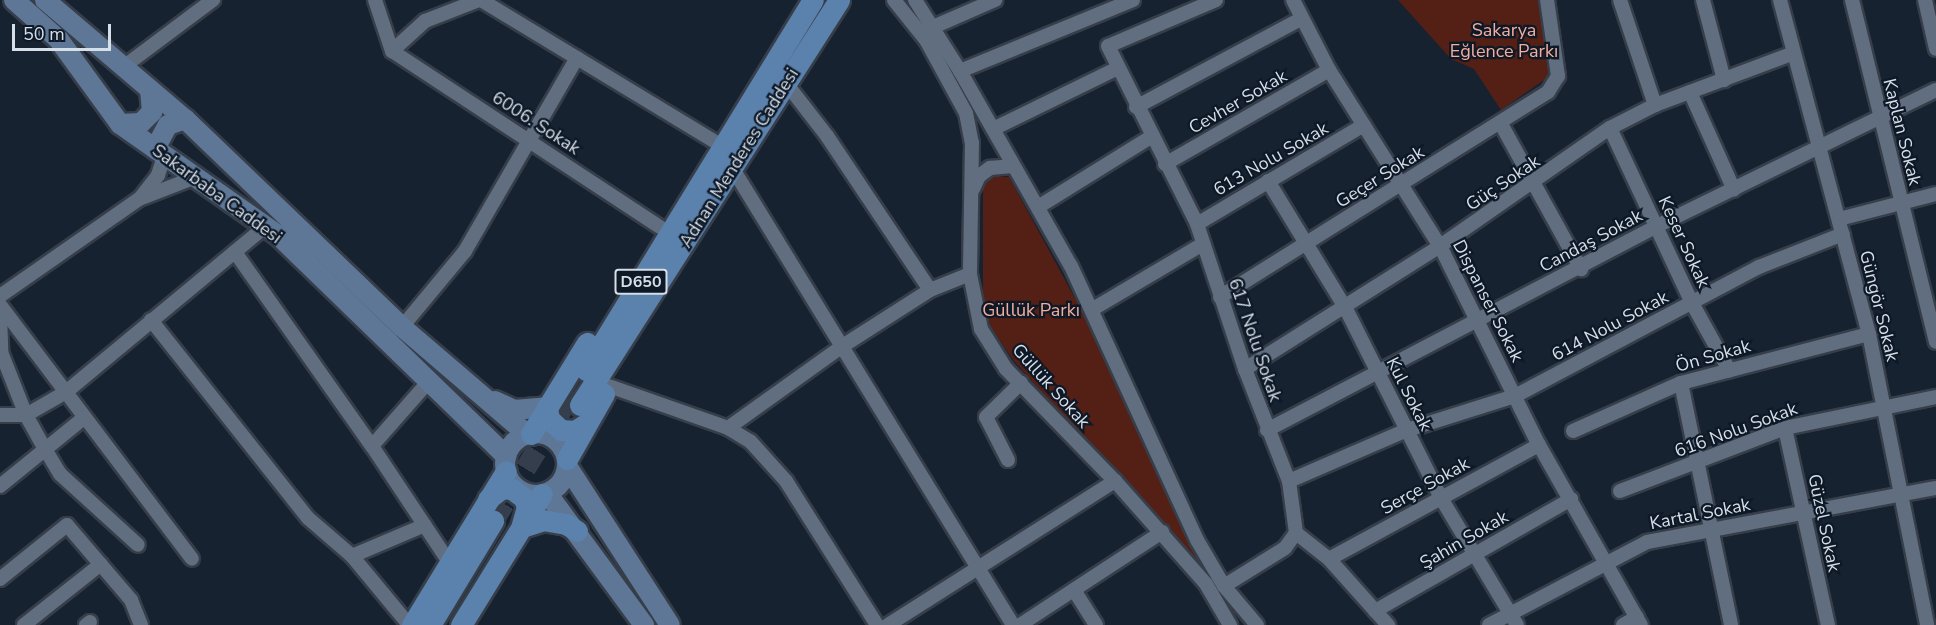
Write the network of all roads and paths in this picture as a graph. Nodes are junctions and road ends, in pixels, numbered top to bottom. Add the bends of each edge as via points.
1 (15, 0) edge
2 (45, 0) edge
3 (213, 0) edge
4 (375, 0) edge
5 (480, 0) edge
6 (838, 0) edge
7 (894, 0) edge
8 (915, 0) edge
9 (995, 0) edge
10 (1133, 0) edge
11 (1216, 0) edge
12 (1293, 0) edge
13 (1547, 0) edge
14 (1620, 0) edge
15 (1703, 0) edge
16 (1780, 0) edge
17 (1851, 0) edge
18 (1925, 0) edge
19 (811, 1) edge
20 (1301, 19) junction
21 (933, 27) junction
22 (1936, 49) edge
23 (392, 51) junction
24 (1794, 53) junction
25 (577, 57) junction
26 (122, 68) junction
27 (1118, 68) junction
28 (1329, 70) junction
29 (960, 71) junction
30 (1724, 80) junction
31 (786, 82) junction
32 (150, 90) junction
33 (1936, 90) edge
34 (1690, 92) junction
35 (1654, 105) junction
36 (1136, 107) junction
37 (1880, 116) junction
38 (185, 119) junction
39 (120, 124) junction
40 (1501, 124) junction
41 (1364, 125) junction
42 (1610, 128) junction
43 (993, 129) junction
44 (1151, 137) junction
45 (527, 140) junction
46 (724, 147) junction
47 (1820, 148) junction
48 (160, 152) junction
49 (1165, 164) junction
50 (1013, 166) junction
51 (724, 172) junction
52 (196, 177) junction
53 (1268, 181) junction
54 (1534, 184) junction
55 (1402, 185) junction
56 (1734, 190) junction
57 (971, 194) junction
58 (1936, 194) edge
59 (139, 199) junction
60 (1901, 201) junction
61 (1038, 207) junction
62 (1839, 219) junction
63 (1197, 224) junction
64 (266, 226) junction
65 (1657, 226) junction
66 (660, 227) junction
67 (1843, 234) junction
68 (1203, 244) junction
69 (1306, 244) junction
70 (1440, 246) junction
71 (235, 252) junction
72 (1581, 269) junction
73 (970, 274) junction
74 (930, 290) junction
75 (0, 296) edge
76 (1220, 297) junction
77 (1692, 303) junction
78 (0, 305) edge
79 (1345, 306) junction
80 (1093, 309) junction
81 (0, 314) edge
82 (1478, 318) junction
83 (151, 320) junction
84 (402, 327) junction
85 (1869, 334) junction
86 (1936, 342) edge
87 (841, 347) junction
88 (1245, 369) junction
89 (1729, 370) junction
90 (1378, 372) junction
91 (430, 380) junction
92 (1021, 383) junction
93 (1682, 383) junction
94 (609, 386) junction
95 (66, 392) junction
96 (476, 392) junction
97 (1515, 396) junction
98 (1936, 397) edge
99 (1883, 405) junction
100 (547, 407) junction
101 (578, 408) junction
102 (0, 415) edge
103 (26, 415) junction
104 (85, 417) junction
105 (728, 428) junction
106 (1785, 428) junction
107 (1267, 430) junction
108 (1407, 430) junction
109 (1573, 430) dead end
110 (529, 434) junction
111 (1539, 445) junction
112 (372, 446) junction
113 (45, 449) junction
114 (1008, 460) dead end
115 (567, 462) junction
116 (506, 463) junction
117 (1700, 463) junction
118 (1115, 481) junction
119 (1289, 481) junction
120 (0, 486) edge
121 (1936, 488) edge
122 (1620, 491) dead end
123 (545, 494) junction
124 (1900, 494) junction
125 (1441, 498) junction
126 (1571, 499) junction
127 (485, 501) junction
128 (1803, 514) junction
129 (424, 525) junction
130 (506, 525) junction
131 (1713, 528) junction
132 (577, 531) junction
133 (1162, 532) junction
134 (1296, 533) junction
135 (138, 545) dead end
136 (1475, 555) junction
137 (352, 556) junction
138 (192, 559) dead end
139 (1329, 559) junction
140 (1606, 561) junction
141 (449, 562) junction
142 (101, 564) junction
143 (977, 567) junction
144 (0, 579) edge
145 (1224, 586) junction
146 (1074, 590) junction
147 (1375, 611) junction
148 (1513, 619) edge
149 (1639, 621) edge
150 (24, 625) edge
151 (141, 625) edge
152 (410, 625) edge
153 (430, 625) edge
154 (447, 625) edge
155 (462, 625) edge
156 (644, 625) edge
157 (670, 625) edge
158 (878, 625) edge
159 (888, 625) edge
160 (1013, 625) edge
161 (1020, 625) edge
162 (1096, 625) edge
163 (1230, 625) edge
164 (1257, 625) edge
165 (1388, 625) edge
166 (1489, 625) edge
167 (1623, 625) edge
168 (1731, 625) edge
169 (1828, 625) edge
170 (1927, 625) edge

1 - 39 main road, Sakarbaba Caddesi via 59,40
2 - 26 main road, Sakarbaba Caddesi
3 - 26 street
4 - 23 street
5 - 23 street via 424,21
5 - 25 street
6 - 31 main road, Adnan Menderes Caddesi
7 - 57 street, Güllük Sokak via 945,69 966,113 972,143
8 - 21 street
9 - 21 street
10 - 29 street
11 - 27 street, 617 Nolu Sokak via 1108,46
12 - 20 street, Dispanser Sokak
13 - 40 street, Geçer Sokak via 1558,76 1555,84
14 - 35 street
15 - 30 street
16 - 24 street, Güngör Sokak
17 - 37 street, Kaplan Sokak
18 - 22 street
19 - 46 main road, Adnan Menderes Caddesi / D650
20 - 28 street, Dispanser Sokak
20 - 36 street
21 - 29 street
23 - 45 street, 6006. Sokak
24 - 30 street, Güç Sokak
24 - 47 street, Güngör Sokak
25 - 45 street
25 - 46 street
26 - 32 main road, Sakarbaba Caddesi
27 - 36 street, 617 Nolu Sokak
27 - 43 street
28 - 41 street, Dispanser Sokak
28 - 49 street, Cevher Sokak
29 - 43 street
30 - 34 street, Güç Sokak
31 - 51 main road, Adnan Menderes Caddesi
31 - 74 street
32 - 38 main road, Sakarbaba Caddesi
32 - 39 main road via 152,112 141,123
33 - 37 street, Candaş Sokak
34 - 35 street, Güç Sokak
34 - 56 street
35 - 42 street, Güç Sokak
36 - 44 street, 617 Nolu Sokak
37 - 47 street, Candaş Sokak
37 - 60 street, Kaplan Sokak
38 - 48 main road via 168,125
38 - 84 main road, Sakarbaba Caddesi
39 - 48 main road, Sakarbaba Caddesi
40 - 54 street
40 - 55 street, Geçer Sokak
41 - 53 street, 613 Nolu Sokak
41 - 55 street, Dispanser Sokak
42 - 54 street, Güç Sokak
42 - 65 street, Keser Sokak
43 - 50 street
44 - 49 street, 617 Nolu Sokak
44 - 61 street
45 - 66 street, 6006. Sokak
45 - 84 street via 465,251
46 - 51 main road, Adnan Menderes Caddesi / D650
47 - 56 street, Candaş Sokak
47 - 62 street, Güngör Sokak
48 - 52 main road, Sakarbaba Caddesi
48 - 59 street via 158,175
49 - 63 street, 617 Nolu Sokak
50 - 57 street via 990,168 979,176
50 - 61 street
51 - 66 main road via 688,188
51 - 87 street
51 - 94 main road via 722,207
51 - 101 main road, Adnan Menderes Caddesi / D650
52 - 59 street
52 - 64 main road, Sakarbaba Caddesi
53 - 63 street, 613 Nolu Sokak
53 - 69 street, Kul Sokak
54 - 70 street, Güç Sokak
54 - 72 street
55 - 69 street, Geçer Sokak
55 - 70 street, Dispanser Sokak
56 - 65 street, Candaş Sokak
57 - 73 street, Güllük Sokak
58 - 60 street
59 - 75 street
60 - 62 street
60 - 86 street, Kaplan Sokak
61 - 80 street
62 - 67 street, Güngör Sokak
63 - 68 street, 617 Nolu Sokak
64 - 71 street
64 - 91 main road, Sakarbaba Caddesi
65 - 72 street, Candaş Sokak
65 - 77 street, Keser Sokak
66 - 100 main road
67 - 77 street, 614 Nolu Sokak via 1759,267
67 - 85 street, Güngör Sokak
68 - 76 street, 617 Nolu Sokak
68 - 80 street
69 - 76 street, Geçer Sokak
69 - 79 street, Kul Sokak
70 - 79 street, Güç Sokak
70 - 82 street, Dispanser Sokak
71 - 83 street
71 - 112 street
72 - 82 street, Candaş Sokak
73 - 74 street
73 - 92 street, Güllük Sokak via 981,329 1006,369
74 - 87 street
76 - 88 street, 617 Nolu Sokak
77 - 89 street, Keser Sokak
77 - 97 street, 614 Nolu Sokak
78 - 95 street
79 - 88 street, Güç Sokak
79 - 90 street, Kul Sokak
80 - 145 street via 1197,540
81 - 103 street via 2,352
82 - 90 street, Candaş Sokak
82 - 97 street, Dispanser Sokak
83 - 95 street
83 - 137 street via 308,518
84 - 96 main road, Sakarbaba Caddesi
85 - 89 street, Ön Sokak
85 - 99 street, Güngör Sokak
87 - 105 street
87 - 143 street
88 - 107 street, 617 Nolu Sokak
89 - 93 street, Ön Sokak
90 - 107 street, Candaş Sokak
90 - 108 street, Kul Sokak
91 - 112 street
91 - 116 main road, Sakarbaba Caddesi
92 - 114 street via 986,417
92 - 118 street, Güllük Sokak
93 - 109 street, Ön Sokak
93 - 117 street
94 - 101 main road
94 - 105 street
95 - 103 street
95 - 104 street
96 - 100 main road via 514,410
96 - 110 main road, Sakarbaba Caddesi
97 - 108 street, 614 Nolu Sokak
97 - 111 street, Dispanser Sokak
98 - 99 street, 616 Nolu Sokak
99 - 106 street, 616 Nolu Sokak
99 - 124 street, Güngör Sokak
100 - 101 main road via 549,419 561,430 575,431
100 - 110 main road
101 - 115 main road
102 - 103 street
103 - 113 street
104 - 113 street
104 - 138 street
105 - 158 street via 750,441 786,481
106 - 117 street, 616 Nolu Sokak
106 - 128 street, Güzel Sokak
107 - 119 street, 617 Nolu Sokak
108 - 119 street, 614 Nolu Sokak
108 - 125 street, Kul Sokak
110 - 115 main road via 557,441
110 - 116 main road via 511,446
111 - 125 street, Serçe Sokak
111 - 126 street, Dispanser Sokak
112 - 129 street
113 - 120 street
113 - 135 street via 60,474
115 - 123 main road via 561,483
115 - 157 main road
116 - 123 main road via 519,490
116 - 127 main road
117 - 122 street, 616 Nolu Sokak
117 - 131 street
118 - 133 street, Güllük Sokak
118 - 143 street
119 - 134 street, 617 Nolu Sokak
121 - 124 street, Kartal Sokak
123 - 130 main road
123 - 132 main road
124 - 128 street, Kartal Sokak
124 - 170 street, Güngör Sokak
125 - 136 street, Kul Sokak
125 - 139 street, Serçe Sokak
126 - 136 street, Şahin Sokak
126 - 140 street, Dispanser Sokak
127 - 130 main road via 502,488 512,489 524,498 527,507
127 - 141 main road
128 - 131 street, Kartal Sokak
128 - 169 street, Güzel Sokak
129 - 137 street
129 - 141 street
130 - 132 main road via 554,521
130 - 153 main road
130 - 154 main road
130 - 155 main road
131 - 140 street, Kartal Sokak via 1647,542
131 - 168 street
132 - 156 main road
133 - 146 street
133 - 163 street, Güllük Sokak via 1206,584
134 - 139 street
134 - 145 street via 1285,548
136 - 147 street, Şahin Sokak
136 - 148 street, Kul Sokak
137 - 152 street
139 - 147 street
140 - 148 street, Kartal Sokak
140 - 149 street, Dispanser Sokak
141 - 152 main road
142 - 144 street via 67,525
142 - 150 street
142 - 151 street via 131,600
143 - 159 street
143 - 160 street
145 - 164 street
146 - 161 street
146 - 162 street
147 - 165 street
148 - 166 street, Kartal Sokak
149 - 167 street

